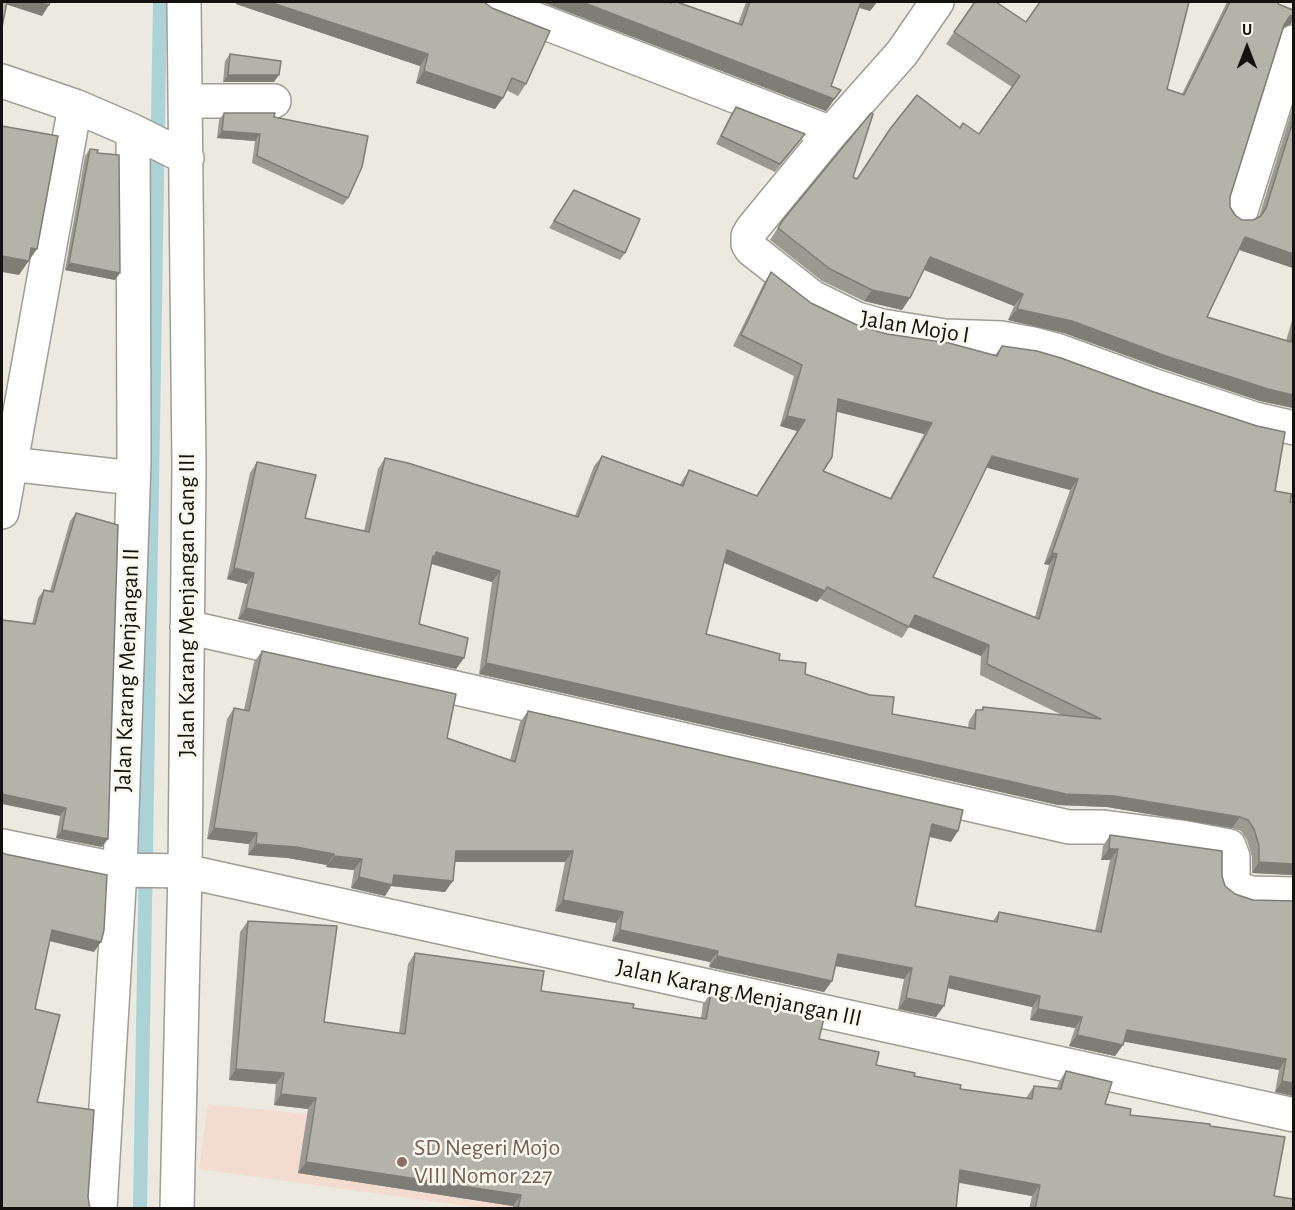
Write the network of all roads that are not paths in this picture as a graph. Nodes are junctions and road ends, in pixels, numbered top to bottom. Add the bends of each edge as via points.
1 (183, 2) edge
2 (491, 2) edge
3 (937, 2) edge
4 (1293, 42) edge
5 (2, 81) edge
6 (185, 101) junction
7 (274, 101) dead end
8 (75, 106) junction
9 (137, 133) junction
10 (831, 133) junction
11 (184, 157) junction
12 (1240, 214) dead end
13 (1293, 429) edge
14 (10, 464) junction
15 (133, 478) junction
16 (2, 512) edge
17 (187, 627) junction
18 (2, 846) edge
19 (124, 870) junction
20 (179, 871) junction
21 (1293, 894) edge
22 (1293, 1115) edge
23 (100, 1209) edge
24 (177, 1209) edge

1 - 6 street, Jalan Karang Menjangan Gang III
2 - 10 street
3 - 10 street, Jalan Mojo I via 902,53
4 - 12 street
5 - 8 street
6 - 7 street
6 - 11 street, Jalan Karang Menjangan Gang III
8 - 9 street
8 - 14 street
9 - 11 street
9 - 15 street, Jalan Karang Menjangan II
10 - 13 street, Jalan Mojo I via 748,236 751,249 812,297 857,319 882,326 945,336 1001,338 1050,348
11 - 17 street, Jalan Karang Menjangan Gang III via 189,465
14 - 15 street
14 - 16 street
15 - 19 street, Jalan Karang Menjangan II
17 - 20 street, Jalan Karang Menjangan Gang III
17 - 21 street via 1069,827 1104,827 1229,846 1233,887 1251,893
18 - 19 street, Jalan Karang Menjangan III
19 - 20 street, Jalan Karang Menjangan III
19 - 23 street, Jalan Karang Menjangan II
20 - 22 street, Jalan Karang Menjangan III
20 - 24 street, Jalan Karang Menjangan Gang III

